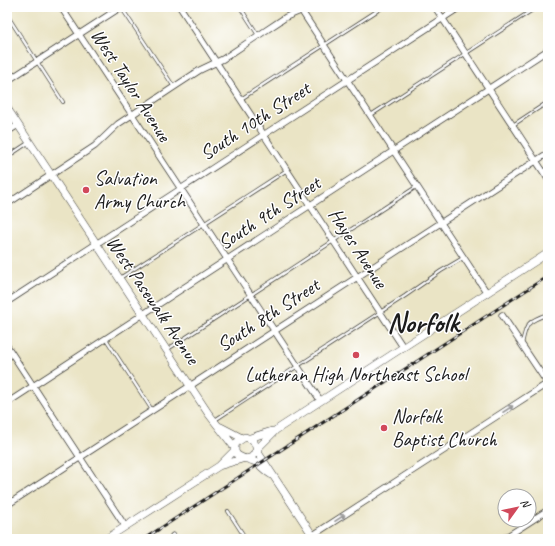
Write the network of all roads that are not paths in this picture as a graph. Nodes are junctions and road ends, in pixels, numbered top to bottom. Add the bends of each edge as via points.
1 (61, 7) edge
2 (121, 7) edge
3 (180, 7) edge
4 (240, 7) edge
5 (310, 7) edge
6 (383, 7) edge
7 (434, 7) edge
8 (460, 7) edge
9 (537, 7) edge
10 (301, 9) edge
11 (7, 15) edge
12 (442, 19) junction
13 (79, 34) junction
14 (259, 36) junction
15 (324, 45) junction
16 (548, 50) edge
17 (466, 54) junction
18 (37, 61) junction
19 (217, 63) junction
20 (347, 80) junction
21 (7, 81) edge
22 (174, 87) junction
23 (488, 90) junction
24 (241, 99) junction
25 (63, 102) dead end
26 (548, 102) edge
27 (7, 108) edge
28 (132, 115) junction
29 (371, 115) junction
30 (18, 125) junction
31 (512, 125) junction
32 (7, 132) edge
33 (264, 134) junction
34 (29, 142) junction
35 (394, 150) junction
36 (548, 153) edge
37 (7, 157) edge
38 (536, 161) junction
39 (287, 170) junction
40 (52, 175) junction
41 (548, 179) edge
42 (418, 186) junction
43 (181, 190) junction
44 (7, 204) edge
45 (311, 206) junction
46 (204, 223) junction
47 (441, 223) junction
48 (334, 241) junction
49 (97, 244) junction
50 (548, 253) edge
51 (464, 257) junction
52 (227, 259) junction
53 (358, 276) junction
54 (120, 278) junction
55 (487, 293) junction
56 (250, 295) junction
57 (7, 302) edge
58 (380, 312) junction
59 (143, 313) junction
60 (502, 314) dead end
61 (548, 314) edge
62 (274, 330) junction
63 (105, 339) junction
64 (522, 345) junction
65 (7, 346) edge
66 (403, 347) junction
67 (167, 350) junction
68 (298, 366) junction
69 (548, 384) edge
70 (191, 385) junction
71 (33, 386) junction
72 (320, 400) junction
73 (7, 403) edge
74 (152, 410) junction
75 (214, 420) junction
76 (221, 428) junction
77 (276, 430) junction
78 (242, 438) junction
79 (250, 438) junction
80 (235, 449) junction
81 (257, 450) junction
82 (80, 457) junction
83 (244, 459) junction
84 (219, 466) junction
85 (273, 477) junction
86 (7, 505) edge
87 (548, 510) edge
88 (228, 511) dead end
89 (125, 526) junction
90 (312, 538) edge
91 (106, 539) edge
92 (246, 539) edge
93 (503, 539) edge

1 - 13 street, West Taylor Avenue
2 - 13 street
2 - 22 lane
3 - 19 street, Hayes Avenue
4 - 14 lane
5 - 10 street
6 - 15 lane
7 - 12 street
8 - 12 street, South 10th Street
9 - 17 lane
10 - 14 street
10 - 15 street
11 - 18 lane
12 - 17 street
12 - 20 street, South 10th Street
13 - 18 street
13 - 28 street, West Taylor Avenue
14 - 19 street
15 - 20 street
15 - 24 lane
16 - 23 street, South 9th Street
17 - 23 street
17 - 29 lane
18 - 21 street
18 - 25 lane
19 - 22 street via 200,70
19 - 24 street, Hayes Avenue
20 - 29 street
20 - 33 street, South 10th Street
22 - 28 street
23 - 31 street
23 - 35 street, South 9th Street
24 - 33 street, Hayes Avenue
26 - 31 lane
27 - 30 street, West Pasewalk Avenue
28 - 40 street via 118,124 96,146
28 - 43 street, West Taylor Avenue
29 - 35 street
30 - 32 street
30 - 34 street, West Pasewalk Avenue
31 - 38 street
33 - 39 street, Hayes Avenue
33 - 43 street, South 10th Street
34 - 37 lane
34 - 40 street, West Pasewalk Avenue
35 - 42 street
35 - 45 street, South 9th Street
36 - 38 street, South 8th Street
38 - 41 street
38 - 47 street, South 8th Street
39 - 45 street, Hayes Avenue
39 - 46 lane
40 - 44 street
40 - 49 street, West Pasewalk Avenue
42 - 47 street
42 - 48 lane
43 - 46 street, West Taylor Avenue
43 - 49 street, South 10th Street
45 - 48 street, Hayes Avenue
45 - 52 street, South 9th Street
46 - 52 street, West Taylor Avenue
46 - 54 lane
47 - 51 street
47 - 53 street, South 8th Street
48 - 53 street, Hayes Avenue
48 - 56 lane
49 - 54 street, West Pasewalk Avenue
49 - 57 street, South 10th Street
50 - 55 street
51 - 55 street
51 - 58 lane
52 - 56 street, West Taylor Avenue
52 - 59 street, South 9th Street
53 - 58 street, Hayes Avenue
53 - 62 street, South 8th Street
54 - 59 street, West Pasewalk Avenue
55 - 66 street
56 - 62 street, West Taylor Avenue
56 - 67 lane
58 - 66 street, Hayes Avenue
58 - 68 lane
59 - 63 street, South 9th Street
59 - 67 street, West Pasewalk Avenue
60 - 64 street
61 - 64 lane via 532,320 525,331
62 - 68 street, West Taylor Avenue
62 - 70 street, South 8th Street
63 - 71 street, South 9th Street
63 - 74 lane
64 - 69 street
65 - 71 street
66 - 72 street
67 - 70 street, West Pasewalk Avenue
68 - 72 street, West Taylor Avenue
68 - 75 lane
90 -> 69 street
70 - 74 street, South 8th Street
70 - 75 street, West Pasewalk Avenue
71 - 73 street, South 9th Street
71 - 82 street
72 - 77 street
74 - 82 street, South 8th Street
75 - 76 street, West Pasewalk Avenue
76 - 78 street, West Pasewalk Avenue
76 - 80 street, West Pasewalk Avenue
77 - 79 street
77 - 81 street
78 - 79 street
78 - 80 street via 236,443
79 - 81 street via 255,442
80 - 83 street via 237,455
80 - 84 street
81 - 83 street via 252,457
81 - 85 street
82 - 86 street, South 8th Street
82 - 89 street
83 - 84 street
83 - 85 street via 256,463
84 - 89 street
85 - 90 street
87 - 93 street
88 - 92 lane
89 - 91 street

